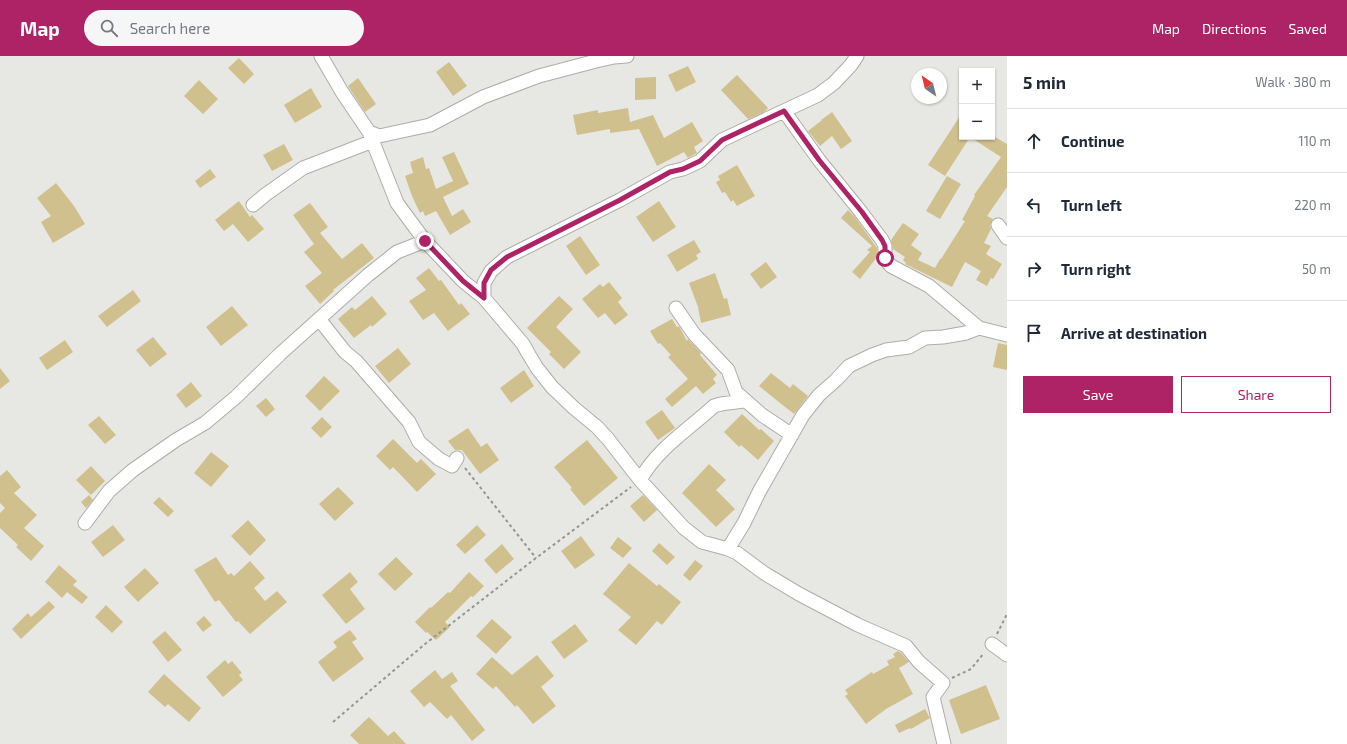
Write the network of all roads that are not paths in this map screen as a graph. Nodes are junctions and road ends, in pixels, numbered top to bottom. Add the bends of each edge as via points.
1 (321, 56) edge
2 (627, 56) edge
3 (857, 56) edge
4 (784, 111) junction
5 (371, 136) junction
6 (252, 205) dead end
7 (998, 225) dead end
8 (1007, 238) edge
9 (425, 241) junction
10 (484, 298) junction
11 (676, 308) dead end
12 (319, 319) junction
13 (980, 328) junction
14 (1007, 335) edge
15 (744, 400) junction
16 (792, 435) junction
17 (457, 458) road end
18 (640, 480) junction
19 (85, 523) dead end
20 (728, 549) junction
21 (992, 644) road end
22 (1007, 655) edge
23 (944, 744) edge

1 - 5 street
2 - 5 street via 539,76 483,97 430,125
3 - 4 street via 834,83 818,95
4 - 10 street via 722,140 700,161 670,172 507,257 491,270 484,283
4 - 13 street via 882,240 885,258 891,266 929,286
5 - 6 street via 303,168
5 - 9 street via 397,203
7 - 8 street
9 - 10 street via 463,281
9 - 12 street via 397,252
10 - 18 street via 523,344 552,387 597,427
11 - 15 street via 694,334 728,370 736,392
12 - 17 street via 345,352 410,422 419,442 452,466
12 - 19 street via 205,423 133,470 110,491
13 - 14 street
13 - 16 street via 944,337 925,338 909,347 886,350 849,366 819,395
15 - 16 street
15 - 18 street via 714,406 659,454
16 - 20 street
18 - 20 street via 684,528 702,542
20 - 23 street via 799,594 858,625 906,646 942,683 933,697
21 - 22 street

